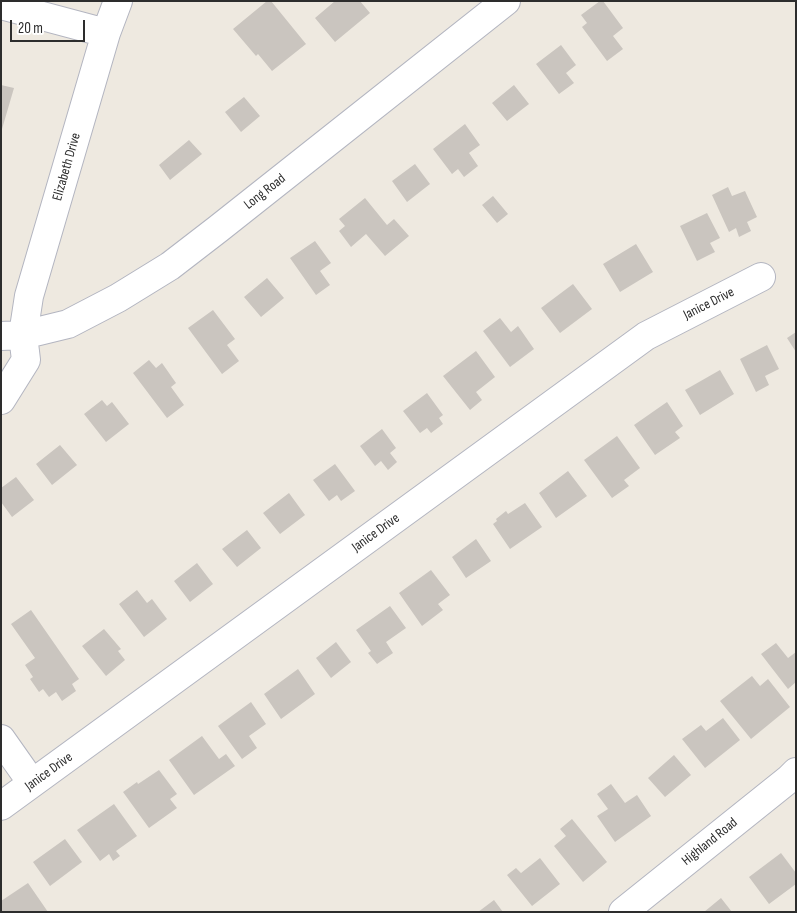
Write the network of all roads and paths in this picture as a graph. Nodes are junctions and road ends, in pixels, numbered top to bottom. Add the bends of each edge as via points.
1 (118, 1) edge
2 (506, 1) edge
3 (1, 5) edge
4 (106, 33) junction
5 (761, 277) dead end
6 (12, 335) edge
7 (1, 400) edge
8 (1, 739) edge
9 (796, 772) edge
10 (32, 784) junction
11 (1, 806) edge
12 (623, 912) edge

1 - 4 street, Elizabeth Drive
2 - 6 street, Long Road via 170,266 68,324
3 - 4 street
4 - 6 street, Elizabeth Drive via 28,296
5 - 10 street, Janice Drive via 646,336
6 - 7 street, Elizabeth Drive via 26,360
8 - 10 street
9 - 12 street, Highland Road
10 - 11 street, Janice Drive

